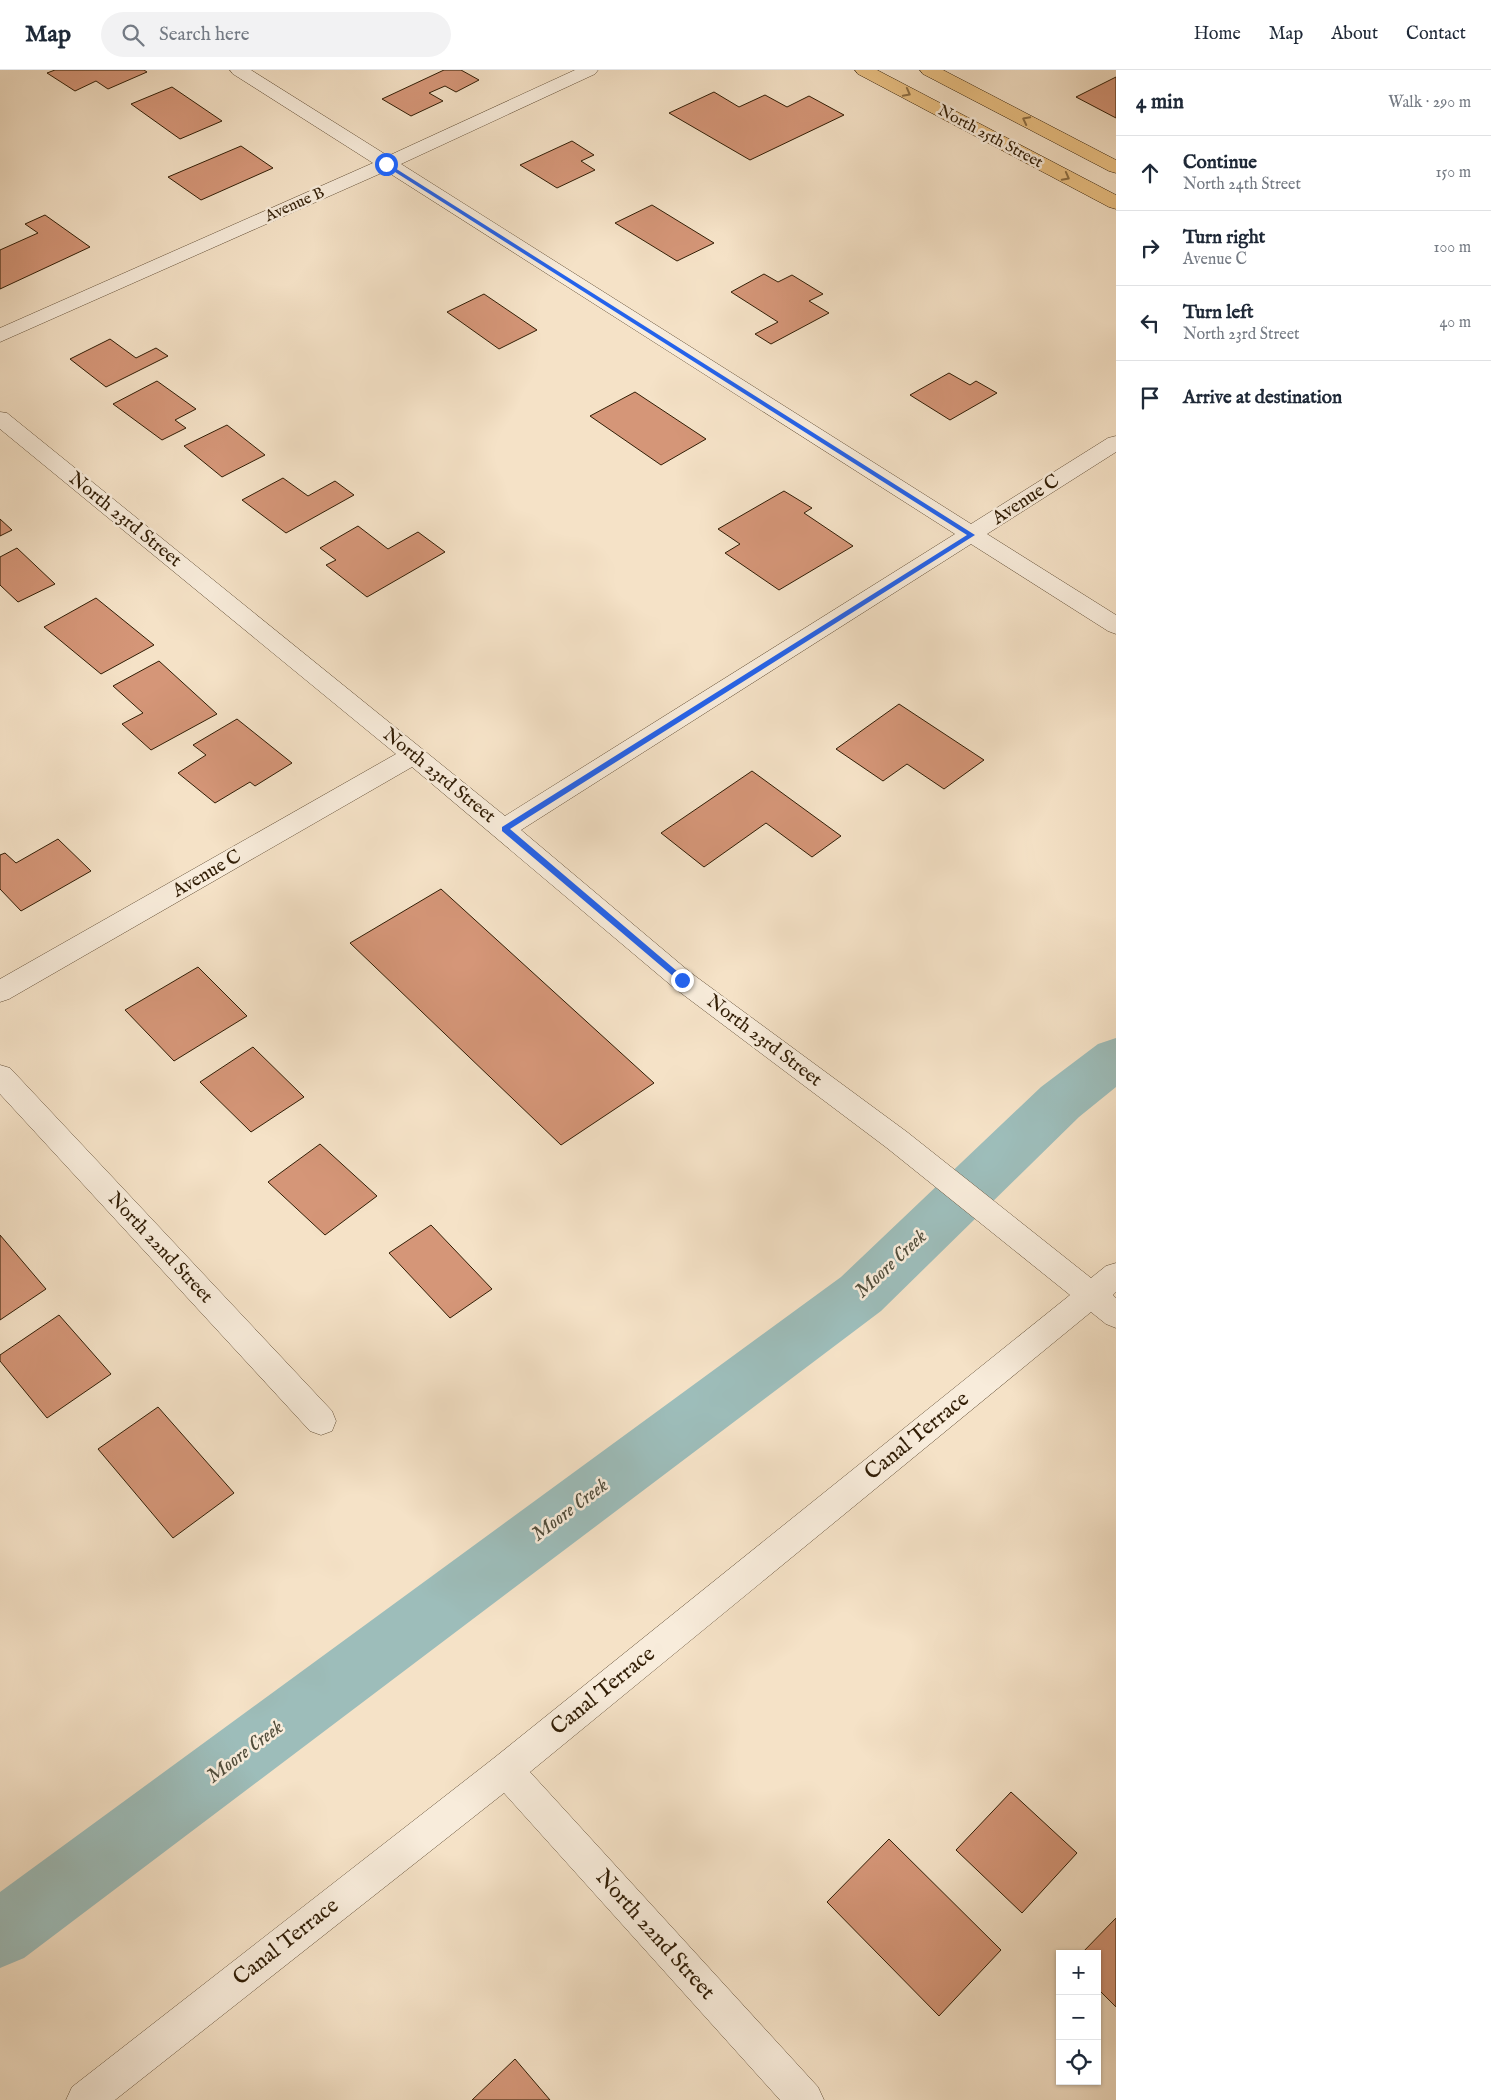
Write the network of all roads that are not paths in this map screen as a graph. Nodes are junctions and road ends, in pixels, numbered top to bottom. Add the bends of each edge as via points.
1 (239, 70) edge
2 (589, 70) edge
3 (864, 70) edge
4 (929, 70) edge
5 (386, 164) junction
6 (1116, 167) edge
7 (1116, 203) edge
8 (0, 336) edge
9 (0, 418) edge
10 (1116, 442) edge
11 (972, 535) junction
12 (1116, 626) edge
13 (414, 755) junction
14 (504, 829) junction
15 (0, 992) edge
16 (0, 1076) edge
17 (1116, 1275) edge
18 (1091, 1295) junction
19 (1116, 1315) edge
20 (321, 1421) dead end
21 (506, 1770) junction
22 (85, 2100) edge
23 (805, 2100) edge

1 - 5 street
2 - 5 street, Avenue B
3 -> 7 main road, North 25th Street
6 -> 4 main road, North 25th Street
5 - 8 street, Avenue B
5 - 11 street
9 - 13 street, North 23rd Street
10 - 11 street, Avenue C
11 - 12 street
11 - 14 street, Avenue C
13 - 14 street, North 23rd Street
13 - 15 street, Avenue C
14 - 18 street, North 23rd Street via 682,980 897,1140
16 - 20 street, North 22nd Street
17 - 18 street, Canal Terrace
18 - 19 street, North 23rd Street
18 - 21 street, Canal Terrace
21 - 22 street, Canal Terrace
21 - 23 street, North 22nd Street

